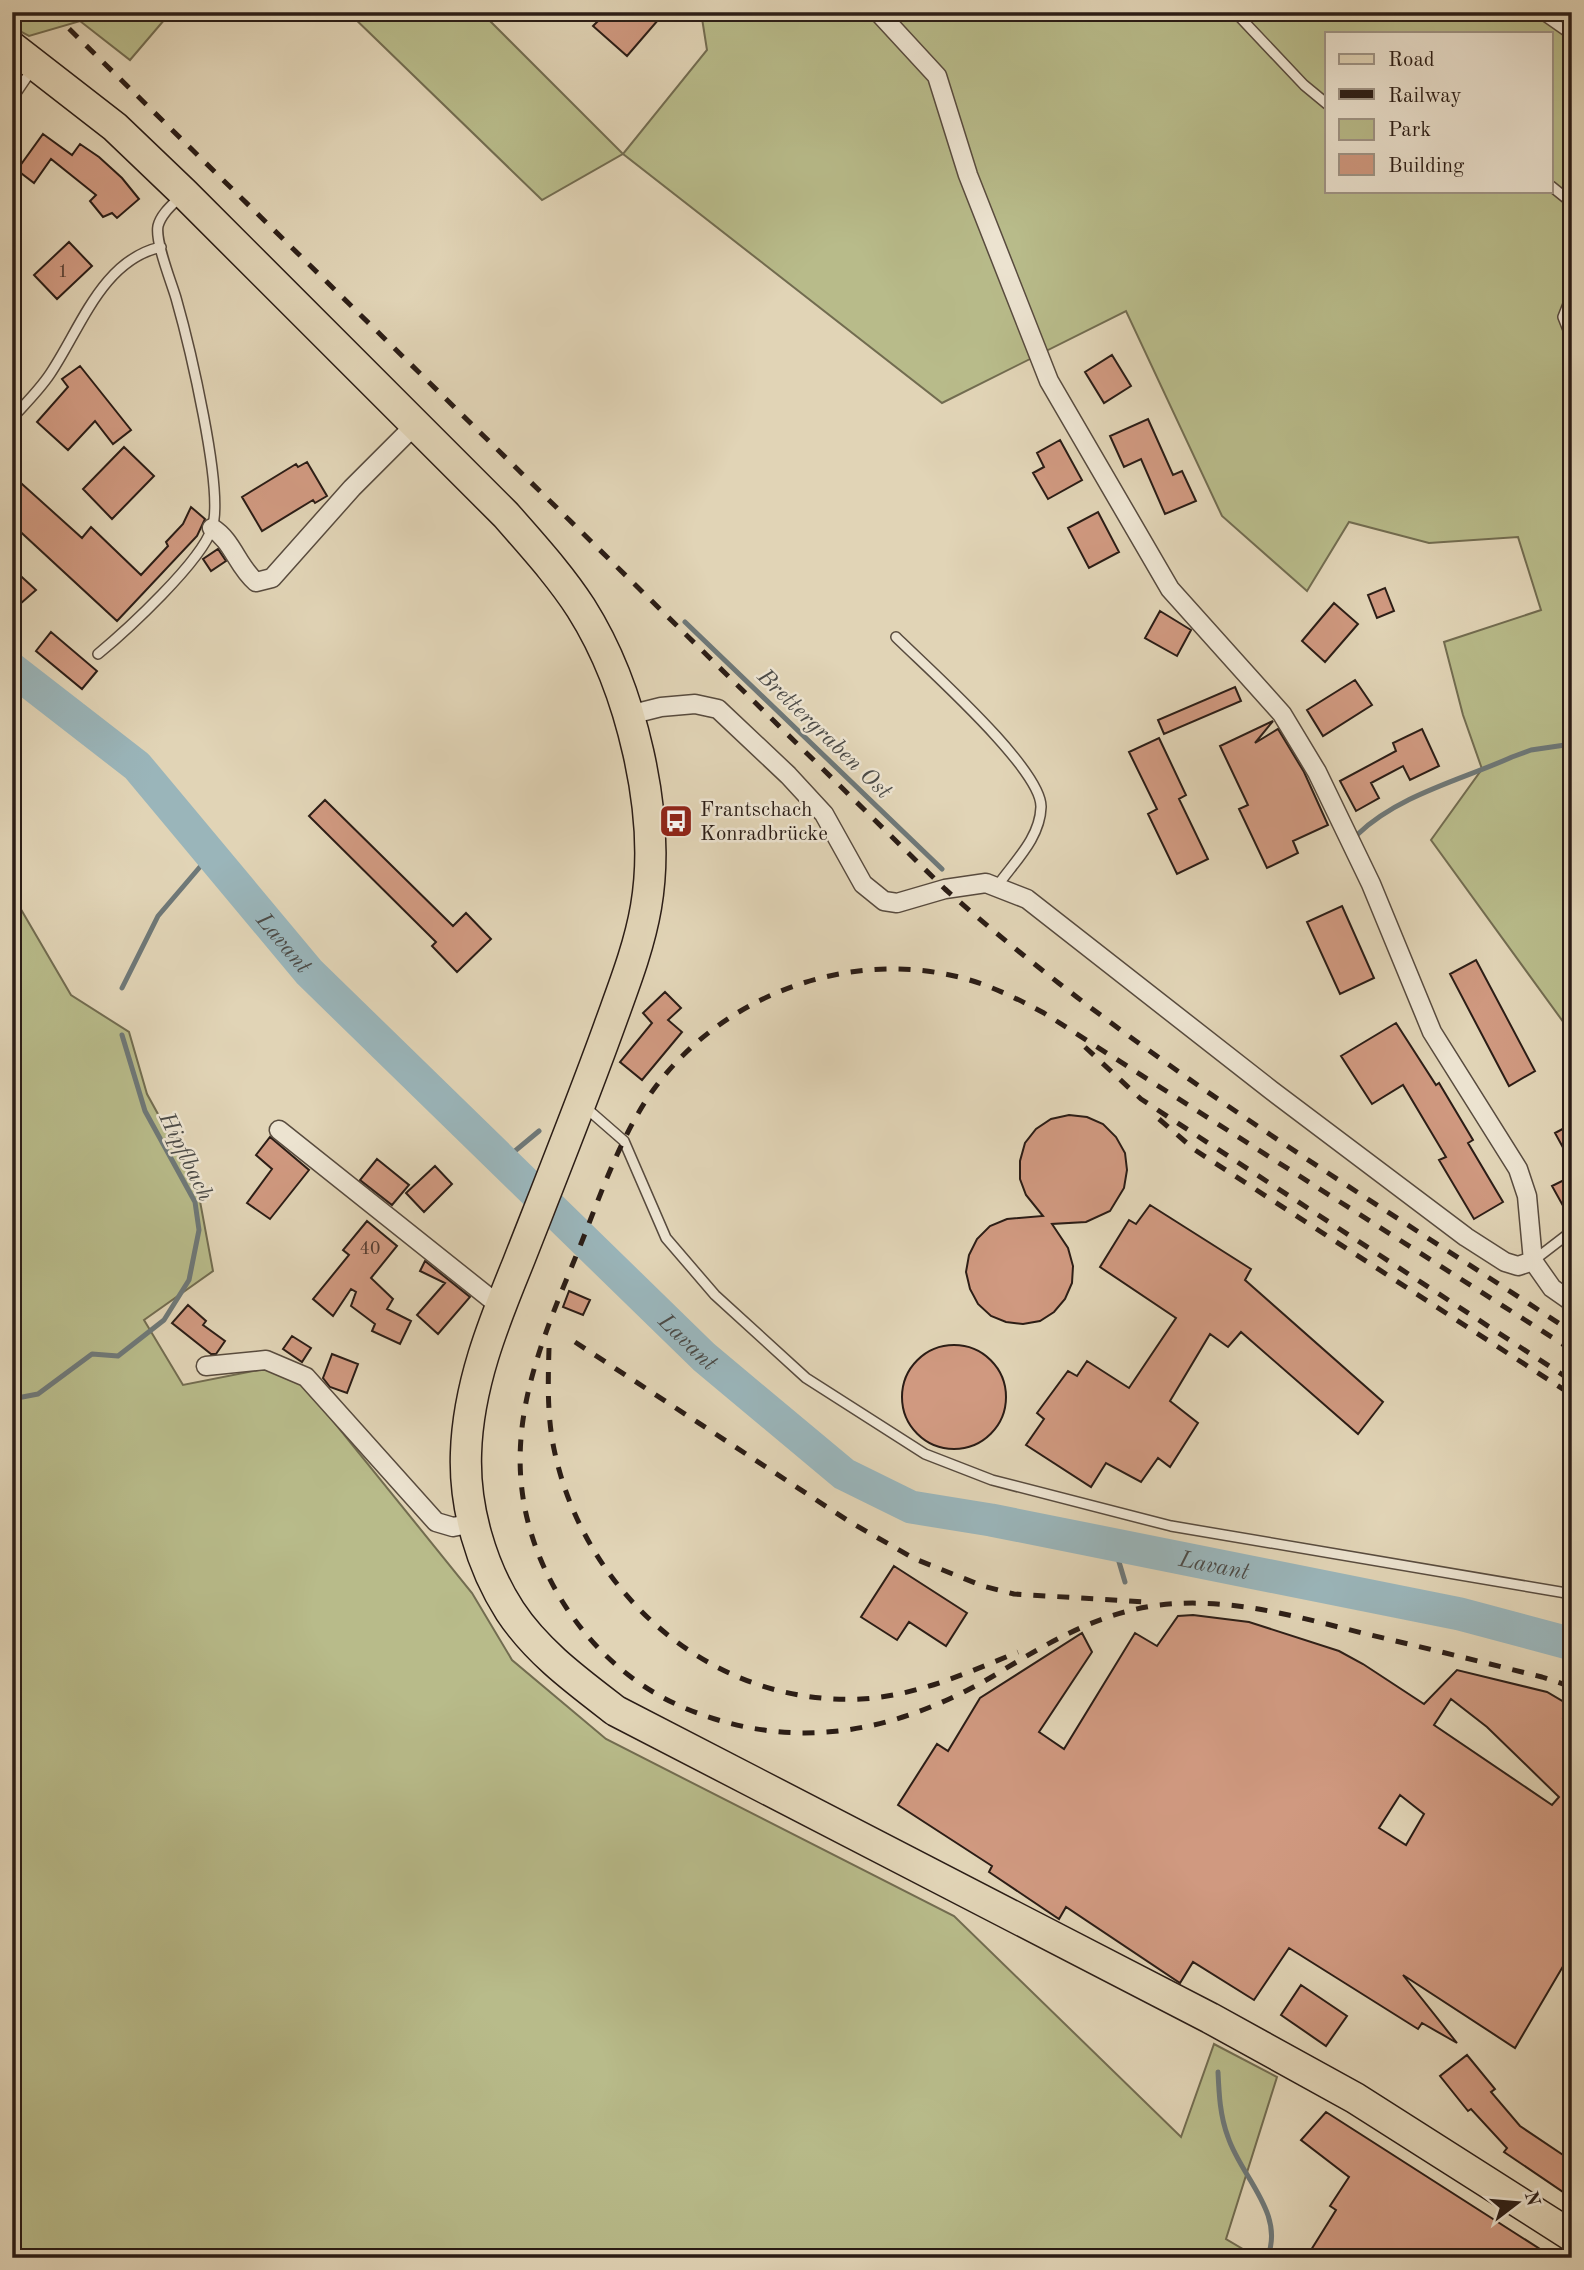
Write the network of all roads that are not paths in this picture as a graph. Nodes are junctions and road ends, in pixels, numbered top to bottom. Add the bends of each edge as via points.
1 (878, 12) edge
2 (1235, 12) edge
3 (1539, 12) edge
4 (1572, 35) edge
5 (24, 55) edge
6 (15, 88) edge
7 (12, 99) edge
8 (1325, 102) edge
9 (1552, 187) edge
10 (184, 193) junction
11 (1572, 203) edge
12 (161, 247) junction
13 (1572, 294) edge
14 (1572, 340) edge
15 (15, 415) dead end
16 (416, 424) junction
17 (212, 528) junction
18 (896, 637) dead end
19 (98, 654) dead end
20 (629, 715) junction
21 (998, 885) junction
22 (581, 1104) junction
23 (279, 1130) dead end
24 (1572, 1231) edge
25 (1532, 1261) junction
26 (1572, 1301) edge
27 (500, 1307) junction
28 (206, 1366) dead end
29 (473, 1523) junction
30 (1572, 1594) edge
31 (1572, 2236) edge

1 - 25 street via 937,76 968,174 1055,392 1170,589 1282,714 1317,772 1371,884 1432,1032 1518,1169 1527,1196
2 - 8 lane
3 - 4 lane
5 - 6 lane
5 - 10 main road via 115,127
6 - 7 lane
9 - 11 lane
10 - 12 lane via 158,224
10 - 16 main road
12 - 15 lane via 144,251 121,267 86,311 50,375
12 - 17 lane via 183,320 214,478
13 - 14 lane via 1563,317
16 - 17 street via 272,578 256,582 224,536
16 - 20 main road via 552,568 604,650
17 - 19 lane via 190,562 136,623
18 - 21 lane via 1032,779 1040,800 1038,825
20 - 21 street via 695,704 718,709 824,814 863,884 884,901 897,903 966,885
20 - 22 main road via 646,802 646,907 629,970
21 - 25 street via 1027,898 1466,1237 1505,1262 1518,1266
22 - 27 main road
22 - 30 lane via 624,1141 666,1238 715,1295 806,1378 925,1454 992,1480 1171,1526
23 - 27 street
24 - 25 lane
25 - 26 street via 1552,1288
27 - 29 main road via 470,1409 466,1455
28 - 29 street via 266,1360 306,1377 436,1522 453,1527
29 - 31 main road via 489,1569 516,1619 568,1674 615,1711 1259,2045 1355,2098

